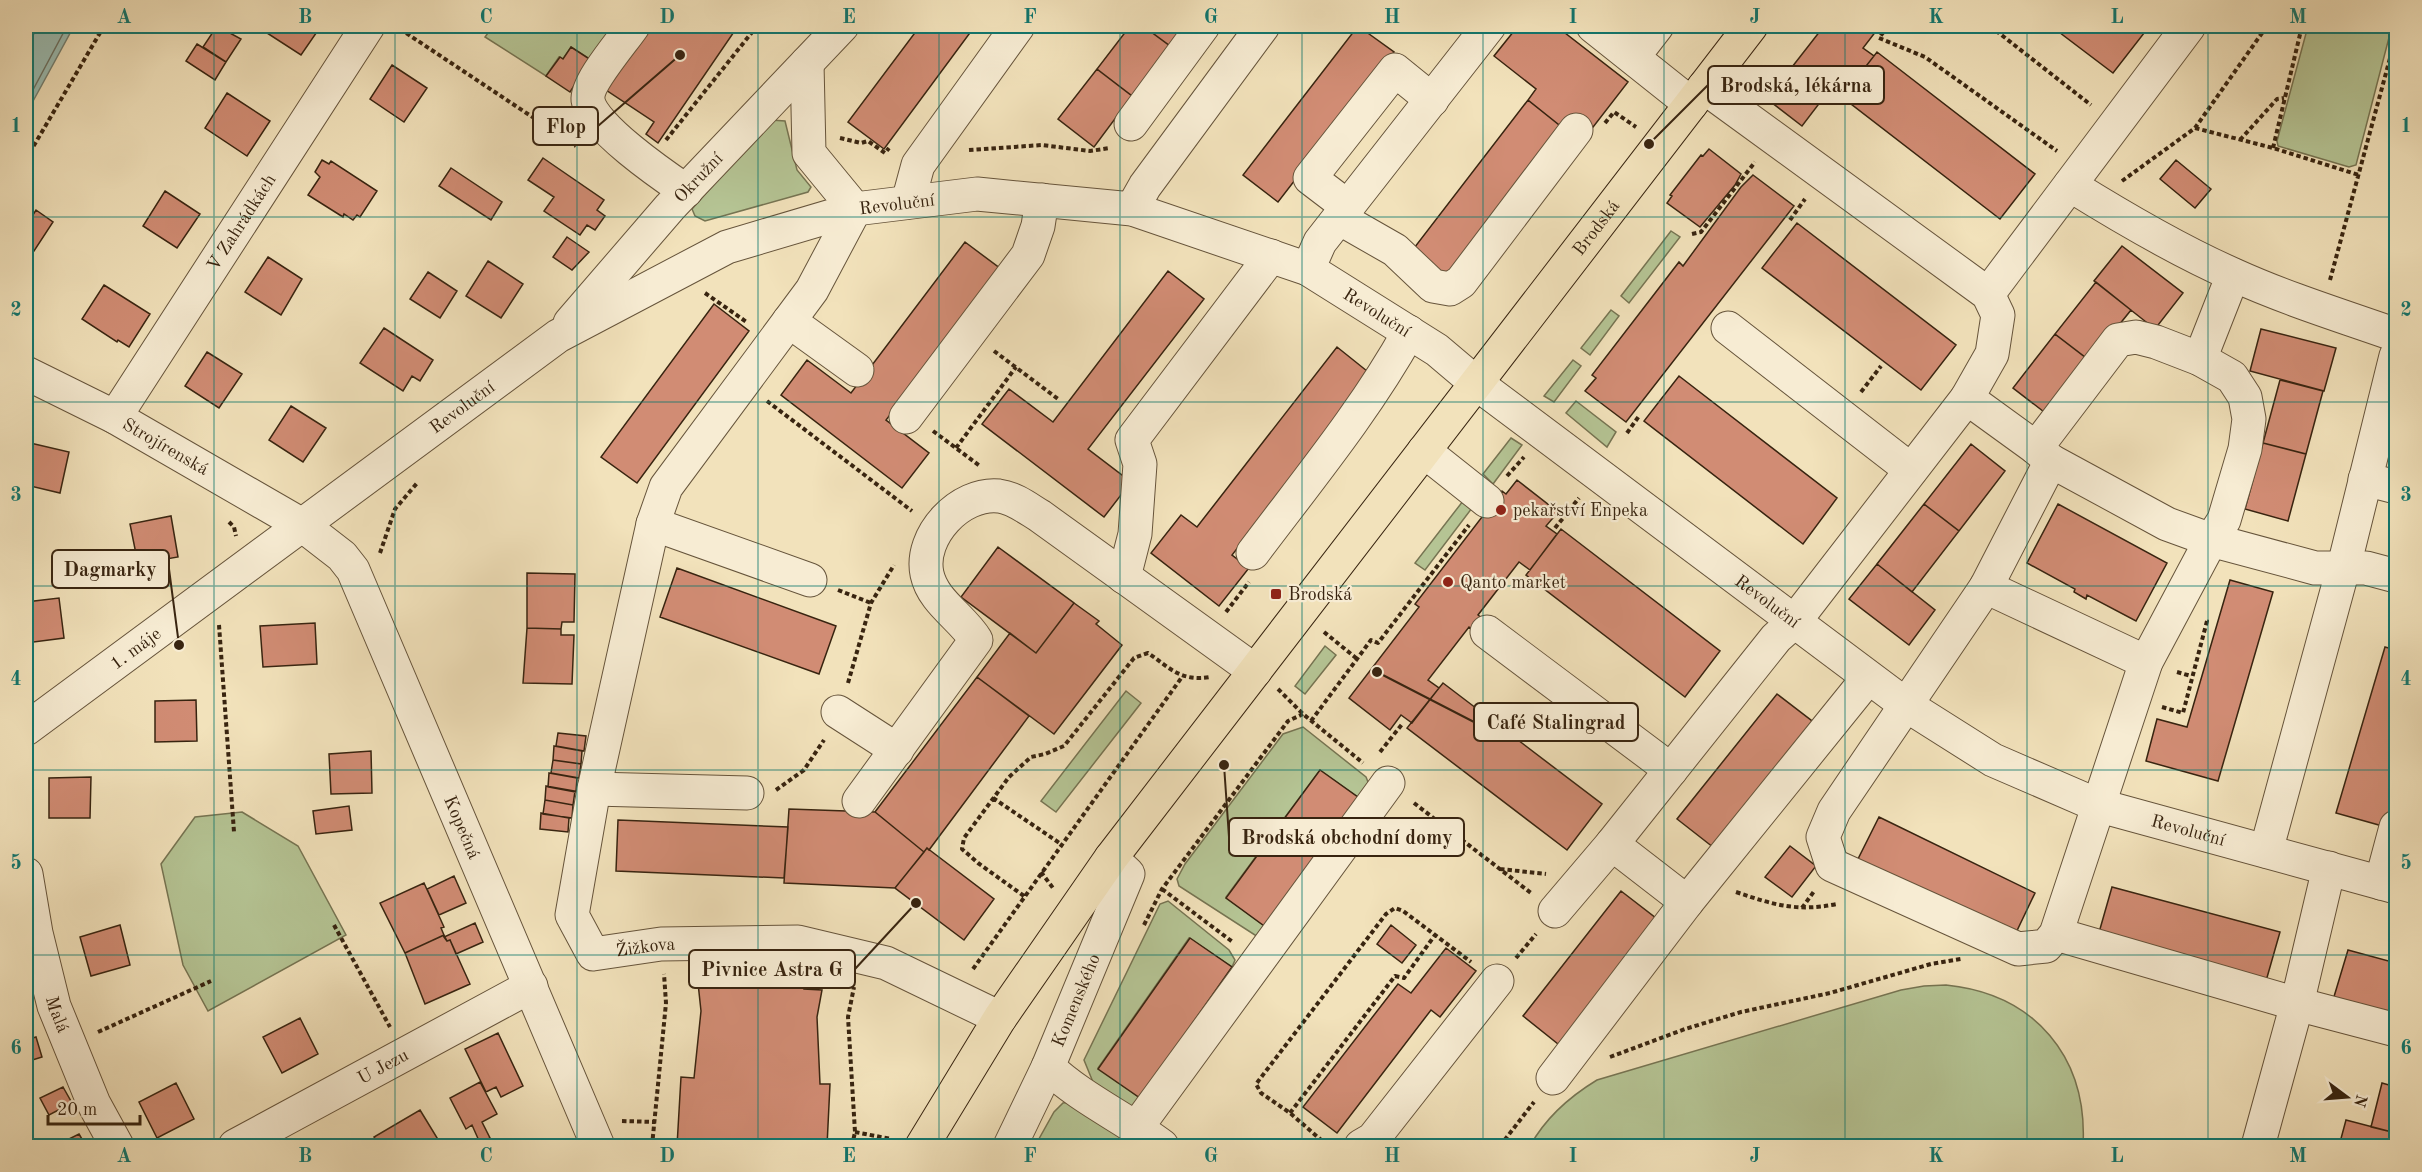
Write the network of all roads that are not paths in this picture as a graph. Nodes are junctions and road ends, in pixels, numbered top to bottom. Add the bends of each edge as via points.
1 (368, 26) edge
2 (633, 26) edge
3 (1018, 26) edge
4 (1203, 26) edge
5 (1208, 26) edge
6 (1593, 26) edge
7 (1657, 26) edge
8 (1751, 26) edge
9 (2189, 26) edge
10 (836, 27) edge
11 (1478, 29) edge
12 (1254, 38) edge
13 (1633, 57) junction
14 (807, 63) junction
15 (1698, 95) junction
16 (1432, 100) junction
17 (1589, 129) road end
18 (1124, 133) road end
19 (2083, 185) junction
20 (686, 191) junction
21 (1042, 200) junction
22 (908, 202) junction
23 (855, 208) junction
24 (1132, 209) junction
25 (1343, 213) junction
26 (1271, 256) junction
27 (1308, 269) junction
28 (2233, 275) junction
29 (1988, 294) junction
30 (1728, 328) dead end
31 (781, 332) junction
32 (1409, 332) junction
33 (2397, 335) edge
34 (558, 336) junction
35 (2397, 356) edge
36 (2200, 359) junction
37 (857, 370) dead end
38 (26, 373) edge
39 (1476, 383) junction
40 (1967, 398) junction
41 (907, 415) road end
42 (115, 417) junction
43 (1424, 451) junction
44 (2044, 455) junction
45 (1911, 470) junction
46 (2365, 479) junction
47 (2397, 487) edge
48 (1487, 501) road end
49 (653, 524) junction
50 (302, 525) junction
51 (2211, 540) junction
52 (1253, 553) road end
53 (2343, 569) junction
54 (2397, 576) edge
55 (1124, 577) junction
56 (810, 579) dead end
57 (1986, 587) junction
58 (1794, 622) junction
59 (1487, 632) dead end
60 (2146, 662) junction
61 (1264, 677) junction
62 (1868, 678) junction
63 (1906, 705) junction
64 (838, 712) road end
65 (26, 729) edge
66 (897, 750) junction
67 (1377, 769) road end
68 (1671, 770) junction
69 (594, 789) junction
70 (747, 794) road end
71 (859, 801) dead end
72 (2097, 805) junction
73 (2397, 826) edge
74 (1612, 844) junction
75 (2266, 851) junction
76 (1111, 858) junction
77 (2329, 868) junction
78 (26, 874) edge
79 (2389, 885) edge
80 (1696, 891) junction
81 (1547, 920) road end
82 (2056, 934) junction
83 (1497, 981) road end
84 (531, 986) junction
85 (2297, 1004) junction
86 (1000, 1018) junction
87 (2397, 1030) edge
88 (1048, 1067) junction
89 (1553, 1078) road end
90 (1150, 1137) edge
91 (910, 1144) edge
92 (117, 1146) edge
93 (235, 1146) edge
94 (598, 1146) edge
95 (1010, 1146) edge
96 (1361, 1146) edge
97 (2258, 1146) edge

1 - 42 street, V Zahrádkách
2 - 20 street via 591,85 588,100 597,119 647,164
3 - 22 street via 918,165
4 - 18 street
5 - 12 street
6 - 13 street
7 - 13 street
8 - 15 main road, Brodská
9 - 19 street via 2115,124
10 - 14 street, Okružní
11 - 16 street
12 - 24 street via 1144,186
13 - 15 street
14 - 20 street, Okružní
14 - 23 street via 809,153
15 - 29 street via 1774,137
15 - 39 main road, Brodská
16 - 25 street
16 - 25 street via 1395,70 1310,178
17 - 25 street via 1461,282 1450,289 1433,286 1395,250
19 - 28 street
19 - 29 street
20 - 34 street, Okružní
21 - 22 street, Revoluční via 977,194
21 - 24 street, Revoluční
21 - 41 street via 1028,255
22 - 23 street, Revoluční
23 - 31 street via 812,290
23 - 34 street, Revoluční via 727,247
24 - 26 street, Revoluční
25 - 27 street via 1320,242
26 - 27 street, Revoluční
26 - 55 street via 1132,440 1140,464 1135,534
27 - 32 street, Revoluční
28 - 33 street
28 - 36 street
29 - 40 street via 1998,315 1992,354
30 - 45 street
31 - 37 street
31 - 49 street via 666,487
32 - 39 street, Revoluční
32 - 52 street via 1361,410
34 - 50 street, Revoluční
35 - 46 street
36 - 44 street via 2136,337 2118,340
36 - 51 street via 2232,377 2246,396 2249,419 2245,449 2224,520
38 - 42 street, Strojírenská
39 - 43 main road, Brodská
39 - 58 street, Revoluční
40 - 44 street
40 - 45 street
42 - 50 street, Strojírenská
43 - 48 street
43 - 61 main road, Brodská
44 - 51 street via 2168,524
44 - 57 street
45 - 58 street
46 - 47 street
46 - 53 street
49 - 56 street
49 - 69 street
50 - 65 street, 1. máje
50 - 84 street, Kopečná via 342,556 360,581 514,927
51 - 53 street via 2314,568
51 - 60 street
53 - 54 street via 2366,568
53 - 75 street
55 - 61 street
55 - 66 street via 1014,500 997,496 978,499 954,510 932,536 927,576 941,601 976,640
57 - 60 street
57 - 63 street
58 - 62 street, Revoluční
58 - 68 street via 1776,638
59 - 68 street
60 - 72 street
61 - 76 main road, Brodská
62 - 63 street, Revoluční
62 - 80 street
63 - 72 street, Revoluční via 1993,760
63 - 82 street via 1834,811 1823,837 1832,865 2018,949 2046,946
64 - 66 street
66 - 71 street
67 - 90 street
68 - 74 street
69 - 70 street
69 - 86 street, Žižkova via 572,915 593,954 661,944 798,942 886,963
72 - 75 street, Revoluční
72 - 82 street
73 - 79 street
74 - 80 street
74 - 81 street
75 - 77 street, Revoluční
76 - 86 main road
76 - 88 street, Komenského via 1128,874
77 - 79 street, Revoluční
77 - 85 street
78 - 92 street, Malá via 54,1006 94,1104
80 - 89 street
82 - 85 street
83 - 96 street via 1373,1139
84 - 93 street, U Jezu
84 - 94 street, Kopečná
85 - 87 street
85 - 97 street
86 - 91 main road
88 - 90 street via 1068,1086
88 - 95 street, Komenského

